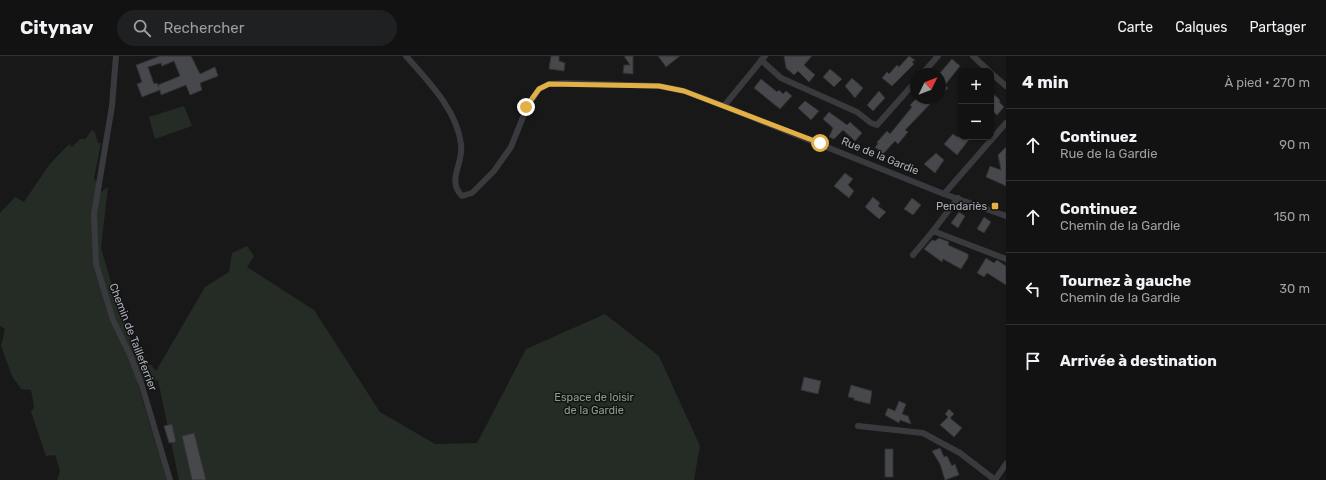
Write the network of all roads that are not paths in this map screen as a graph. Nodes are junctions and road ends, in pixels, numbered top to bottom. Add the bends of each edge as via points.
1 (116, 56) edge
2 (406, 56) edge
3 (938, 56) edge
4 (973, 56) edge
5 (763, 58) edge
6 (927, 68) edge
7 (986, 68) edge
8 (994, 76) edge
9 (1006, 86) edge
10 (910, 88) edge
11 (724, 106) junction
12 (1006, 123) edge
13 (944, 194) junction
14 (958, 198) junction
15 (1006, 216) edge
16 (933, 231) junction
17 (913, 255) dead end
18 (1006, 259) edge
19 (858, 426) dead end
20 (1006, 464) edge
21 (993, 479) edge
22 (170, 480) edge

1 - 22 street, Chemin de Tailleferrier via 112,106 94,214 96,264 113,320 142,386
2 - 11 street, Rue de la Gardie via 437,91 452,115 461,144 460,163 454,180 456,190 462,196 472,193 494,171 511,147 526,107 539,89 549,84 659,86 684,91
3 - 6 street
4 - 7 street
5 - 10 street via 781,78 857,112 877,125
5 - 11 street
8 - 9 street
11 - 13 street, Rue de la Gardie
12 - 13 street
13 - 14 street, Rue de la Gardie
14 - 15 street, Rue de la Gardie
14 - 16 street
16 - 17 street
16 - 18 street
19 - 21 street via 923,433 960,453
20 - 21 street

